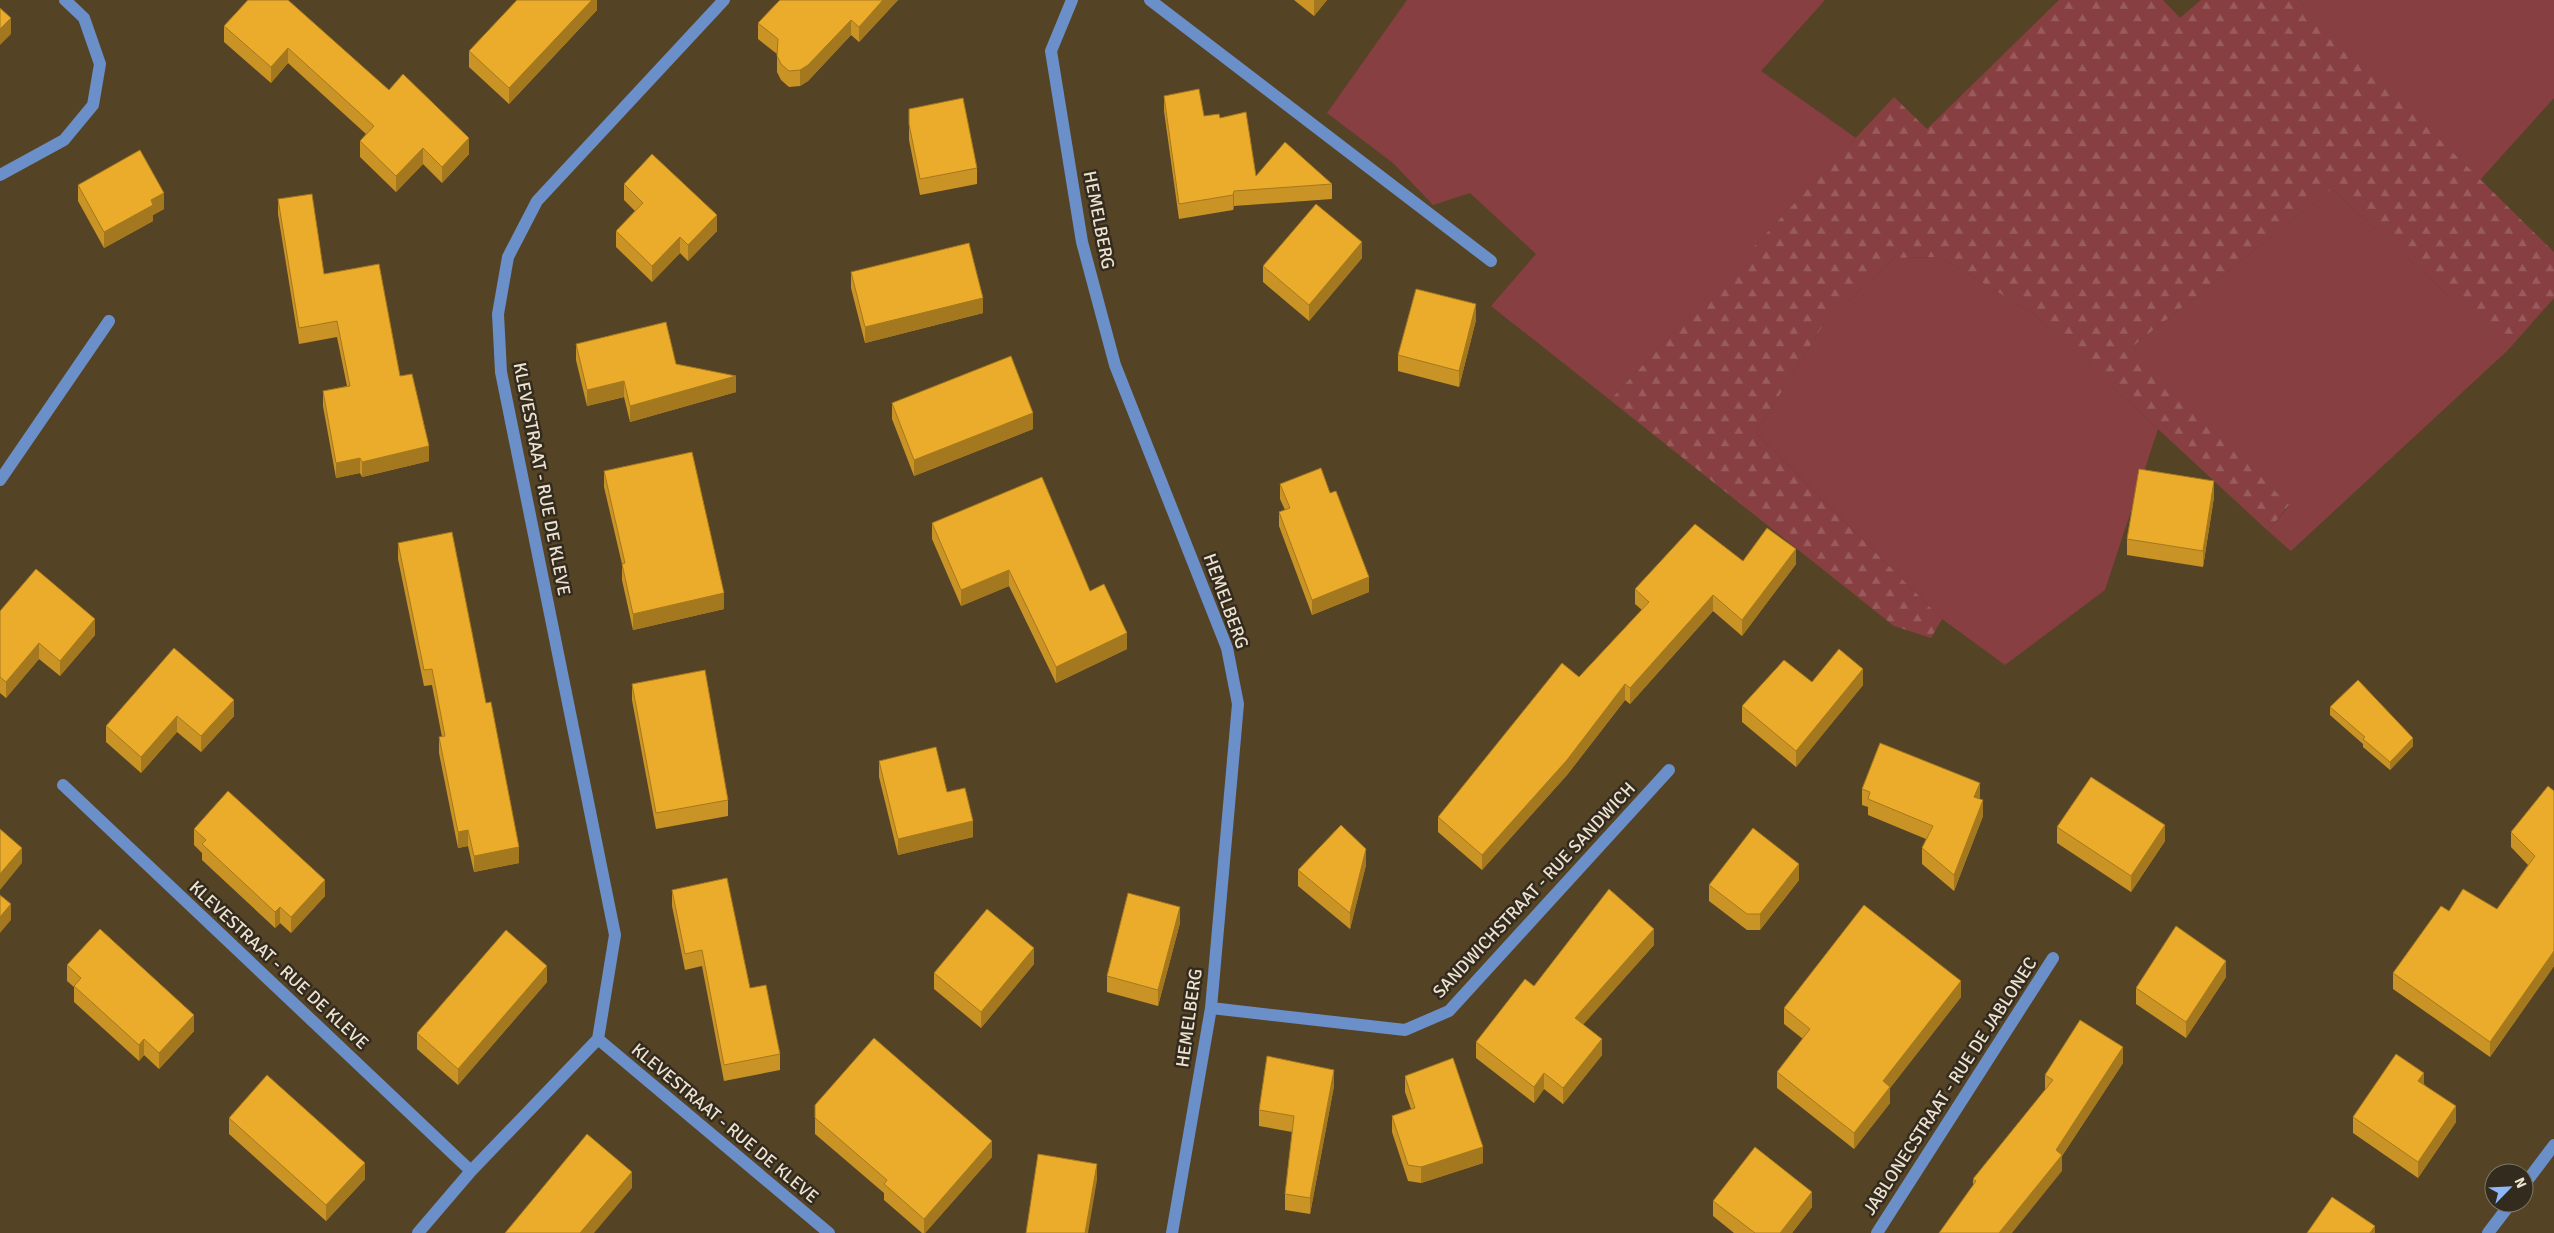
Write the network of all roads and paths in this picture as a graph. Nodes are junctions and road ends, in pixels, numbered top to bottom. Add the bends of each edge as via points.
1 (65, 0) edge
2 (724, 0) edge
3 (1072, 0) edge
4 (1150, 0) edge
5 (0, 175) edge
6 (1491, 261) dead end
7 (109, 321) dead end
8 (0, 480) edge
9 (1669, 770) dead end
10 (63, 785) dead end
11 (2053, 958) dead end
12 (1211, 1008) junction
13 (598, 1039) junction
14 (2554, 1145) edge
15 (470, 1171) junction
16 (2534, 1172) edge
17 (2503, 1213) edge
18 (418, 1233) edge
19 (829, 1233) edge
20 (1172, 1233) edge
21 (1877, 1233) edge
22 (2488, 1233) edge

1 - 5 street via 84,18 100,64 93,105 64,140
2 - 13 street, KLEVESTRAAT - RUE DE KLEVE via 537,201 508,256 498,314 501,372 615,935
3 - 12 street, HEMELBERG via 1051,51 1082,242 1115,365 1227,648 1238,704
4 - 6 street
7 - 8 street
9 - 12 street, SANDWICHSTRAAT - RUE SANDWICH via 1448,1011 1405,1030
10 - 15 street, KLEVESTRAAT - RUE DE KLEVE
11 - 21 street, JABLONECSTRAAT - RUE DE JABLONEC
12 - 20 street, HEMELBERG
13 - 15 street
13 - 19 street, KLEVESTRAAT - RUE DE KLEVE
14 - 16 street
15 - 18 street
17 - 22 street

